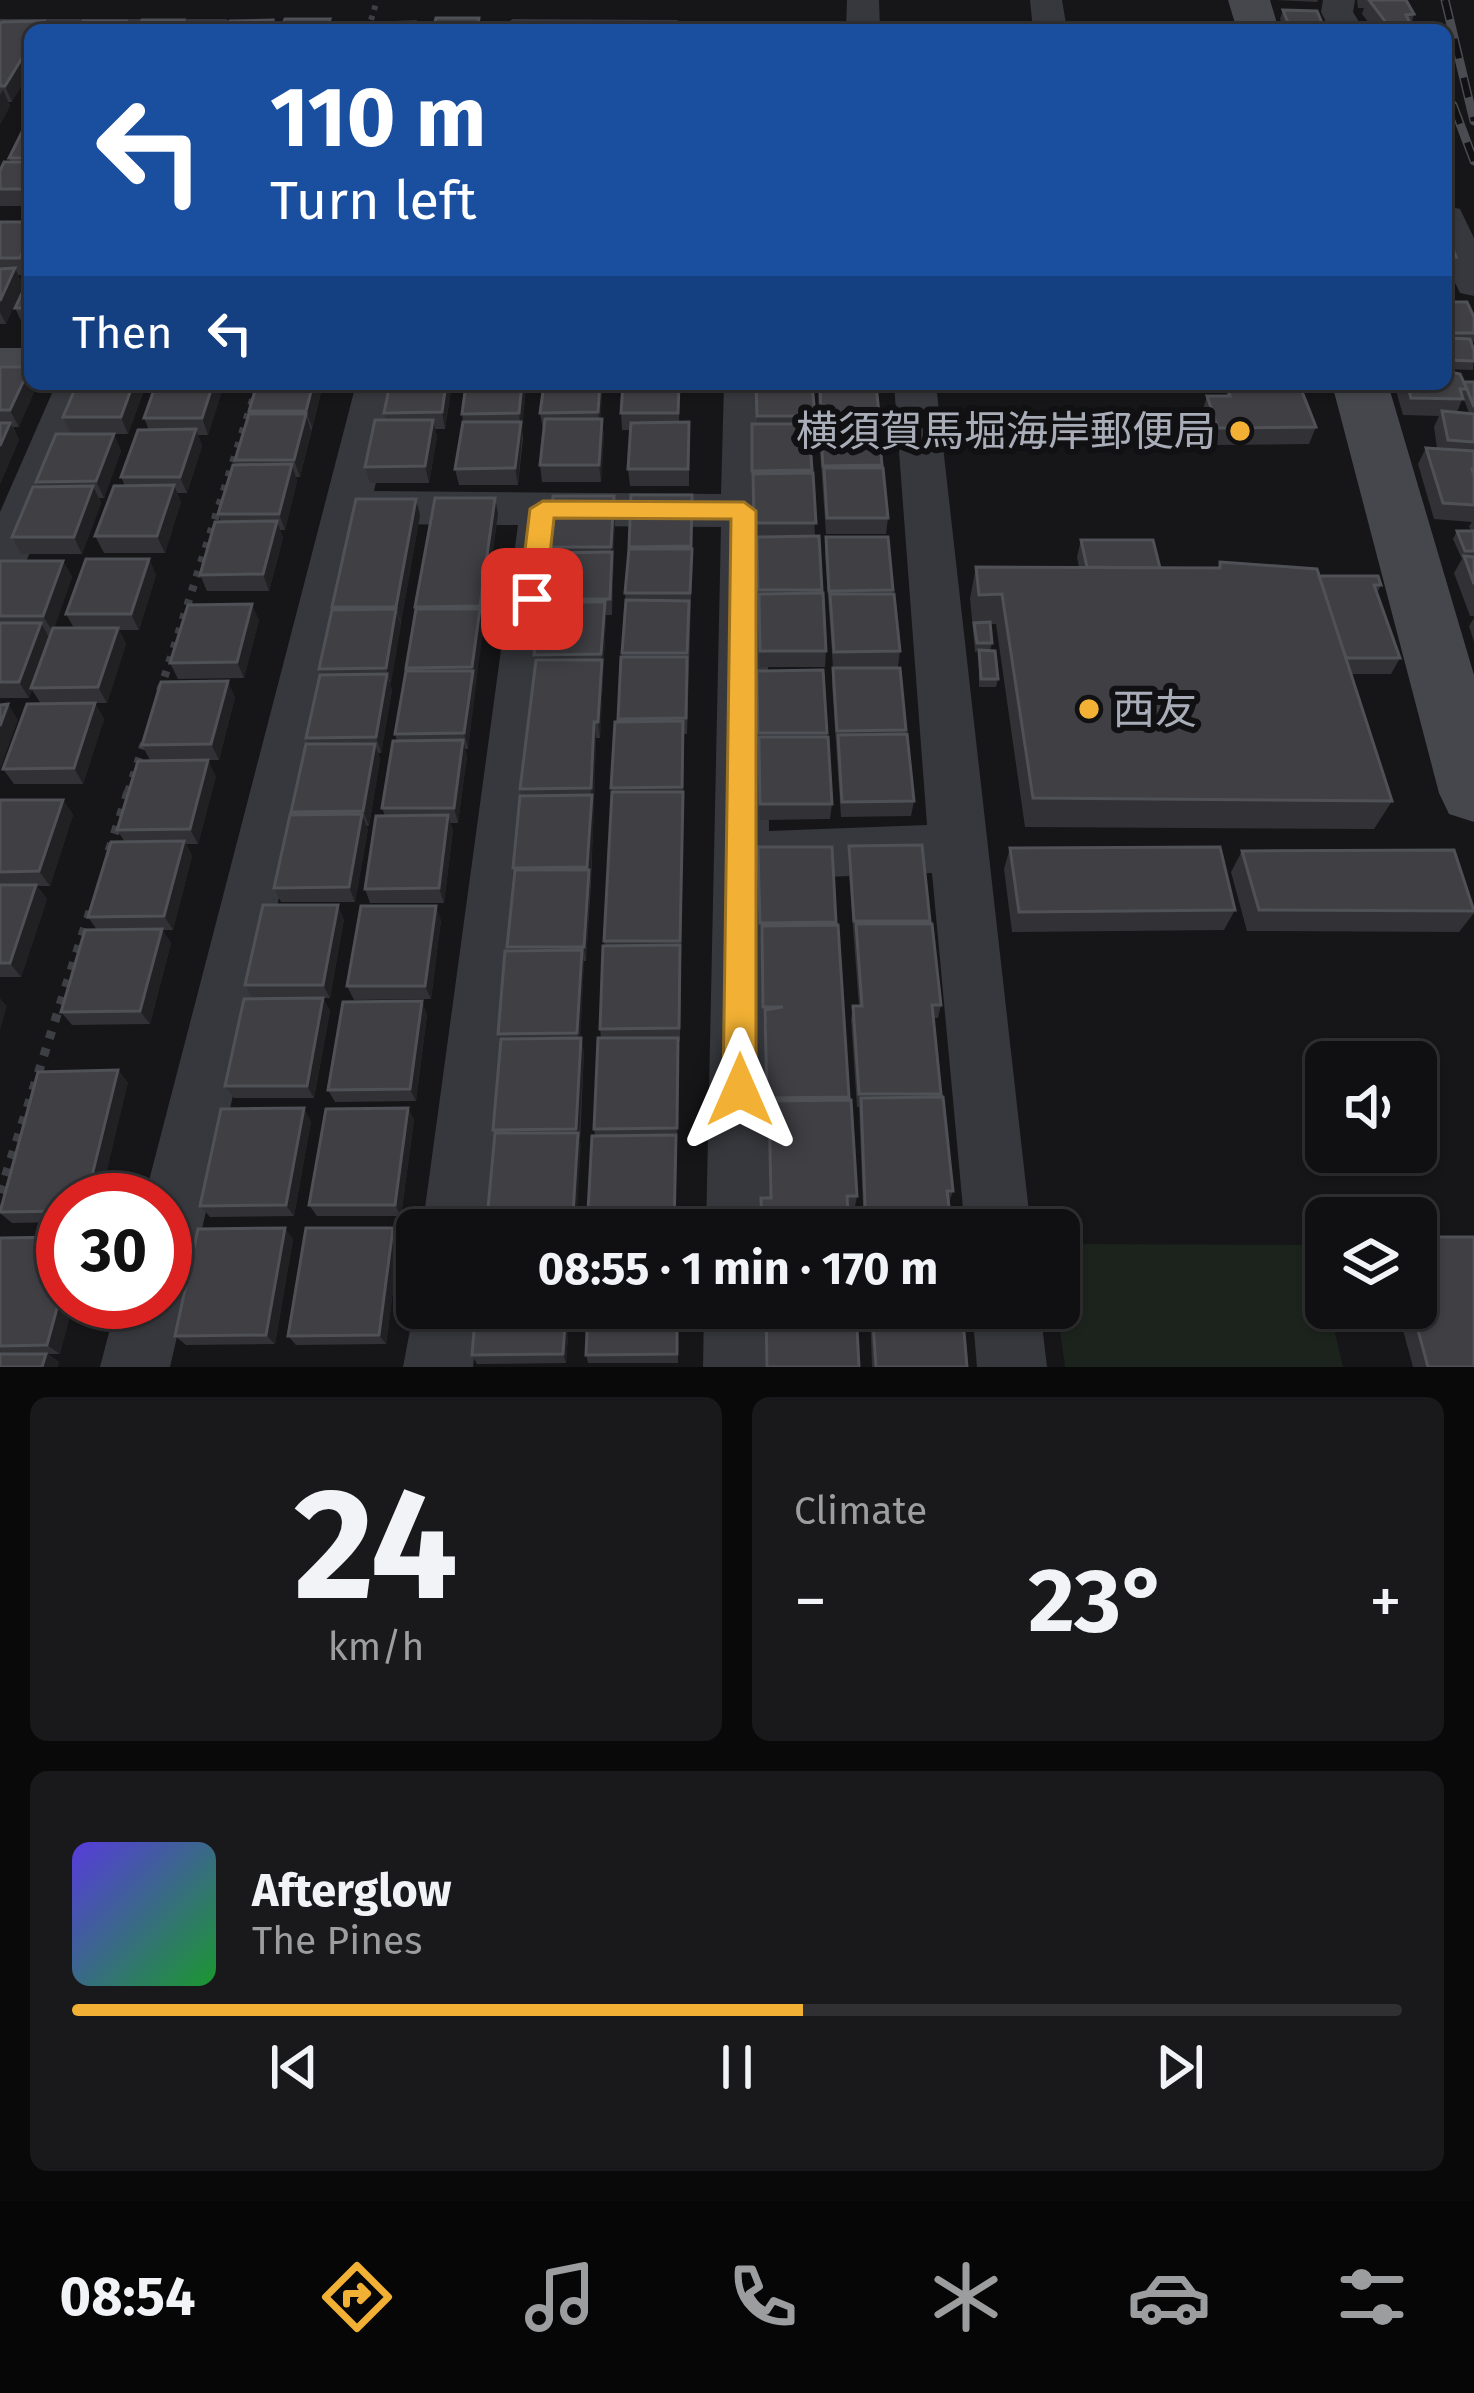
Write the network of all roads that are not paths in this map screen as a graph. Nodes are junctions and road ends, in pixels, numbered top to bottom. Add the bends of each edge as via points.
1 (1452, 231) edge
2 (1474, 284) edge
3 (74, 390) edge
4 (375, 390) edge
5 (745, 390) edge
6 (916, 390) edge
7 (1362, 390) edge
8 (346, 507) junction
9 (543, 509) junction
10 (744, 511) junction
11 (12, 512) edge
12 (0, 566) edge
13 (1474, 793) edge
14 (957, 848) junction
15 (741, 856) junction
16 (183, 1173) edge
17 (458, 1209) edge
18 (739, 1209) edge
19 (996, 1209) edge
20 (145, 1329) edge
21 (443, 1329) edge
22 (738, 1329) edge
23 (1008, 1329) edge
24 (135, 1367) edge
25 (438, 1367) edge
26 (738, 1367) edge
27 (1012, 1367) edge

1 - 2 street
3 - 11 street
4 - 8 street
5 - 10 street
6 - 14 street
7 - 13 main road
8 - 9 street
8 - 16 street
9 - 10 street
9 - 17 street
10 - 15 street
11 - 12 street
14 - 15 street
14 - 19 street
15 - 18 street
20 - 24 street
21 - 25 street
22 - 26 street
23 - 27 street

